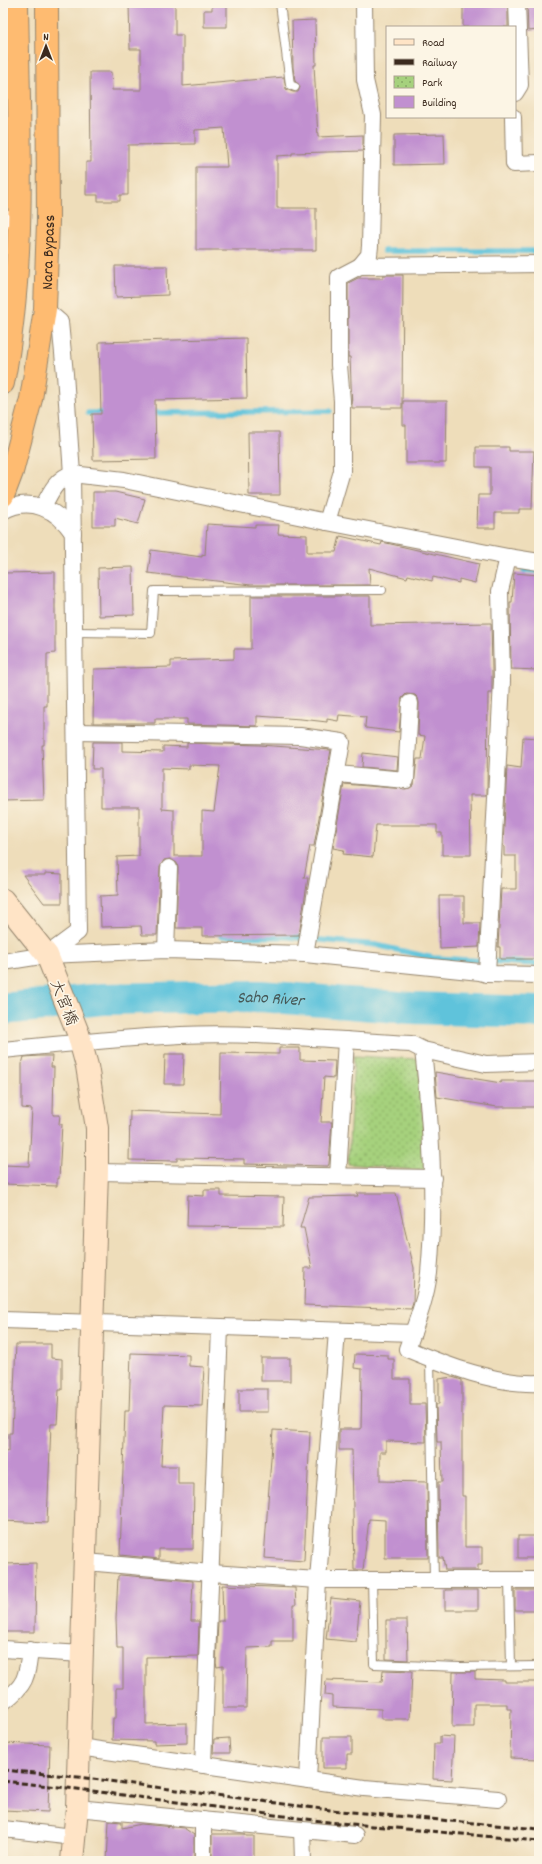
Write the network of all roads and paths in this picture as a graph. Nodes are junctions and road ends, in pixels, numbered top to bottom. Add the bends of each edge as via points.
1 (17, 3) edge
2 (47, 3) edge
3 (280, 3) edge
4 (364, 3) edge
5 (517, 3) edge
6 (295, 87) dead end
7 (516, 91) edge
8 (513, 118) edge
9 (539, 163) edge
10 (14, 219) edge
11 (539, 264) edge
12 (360, 266) junction
13 (45, 310) junction
14 (3, 383) edge
15 (72, 474) junction
16 (3, 496) edge
17 (43, 507) junction
18 (3, 511) edge
19 (327, 522) junction
20 (73, 533) junction
21 (508, 558) junction
22 (539, 562) edge
23 (382, 590) dead end
24 (75, 632) junction
25 (410, 702) dead end
26 (76, 732) junction
27 (337, 774) junction
28 (169, 868) dead end
29 (3, 900) edge
30 (166, 950) junction
31 (305, 954) junction
32 (3, 962) edge
33 (49, 962) junction
34 (487, 974) junction
35 (539, 974) edge
36 (79, 1038) junction
37 (346, 1040) junction
38 (3, 1050) edge
39 (423, 1050) junction
40 (539, 1062) edge
41 (98, 1172) junction
42 (338, 1176) junction
43 (433, 1178) junction
44 (3, 1320) edge
45 (93, 1322) junction
46 (220, 1328) junction
47 (337, 1331) junction
48 (413, 1333) junction
49 (430, 1359) junction
50 (539, 1383) edge
51 (86, 1562) junction
52 (211, 1573) junction
53 (318, 1580) junction
54 (372, 1580) junction
55 (509, 1580) junction
56 (539, 1580) edge
57 (434, 1581) junction
58 (3, 1648) edge
59 (30, 1650) junction
60 (82, 1654) junction
61 (511, 1666) junction
62 (539, 1666) edge
63 (3, 1702) edge
64 (79, 1747) junction
65 (203, 1764) junction
66 (308, 1780) junction
67 (498, 1799) dead end
68 (77, 1808) junction
69 (203, 1820) junction
70 (3, 1829) edge
71 (302, 1830) junction
72 (355, 1835) dead end
73 (74, 1838) junction
74 (72, 1861) edge
75 (203, 1861) edge
76 (303, 1861) edge

1 - 10 highway, Nara Bypass
2 - 13 highway, Nara Bypass via 48,221
3 - 6 lane via 290,86
4 - 12 street via 365,80 373,115 370,246 369,255
5 - 7 street via 520,85
8 - 9 street via 514,164
10 - 14 highway, Nara Bypass via 16,299
11 - 12 street
12 - 19 street via 339,277 342,471
13 - 15 street via 60,322
13 - 16 highway, Nara Bypass via 31,399
15 - 17 street via 66,475 60,481
15 - 19 street via 124,480
15 - 20 street
17 - 18 street via 35,504 10,507
17 - 20 street via 64,520
19 - 21 street
20 - 24 street
21 - 22 street
21 - 34 street via 500,591 502,682
23 - 24 lane via 154,591 151,633
24 - 26 street
25 - 27 street via 406,780
26 - 27 street via 300,736 342,742
26 - 33 street via 78,932
27 - 31 street
28 - 30 street
29 - 33 street, 大宮橋
30 - 31 street
30 - 33 street
31 - 34 street
32 - 33 street
33 - 36 street, 大宮橋
34 - 35 street
36 - 37 street via 246,1035
36 - 38 street
36 - 41 street, 大宮橋 via 87,1066 97,1128
37 - 39 street via 411,1044
37 - 42 street
39 - 40 street via 486,1064
39 - 43 street
41 - 42 street
41 - 45 street, 大宮橋
42 - 43 street
43 - 48 street via 429,1273 420,1315
44 - 45 street
45 - 46 street
45 - 51 street, 大宮橋
46 - 47 street
46 - 52 street
47 - 48 street
47 - 53 street
48 - 49 street via 408,1349
49 - 50 street via 458,1369 524,1384
49 - 57 lane
51 - 52 street
51 - 60 street, 大宮橋
52 - 53 street
52 - 65 street
53 - 54 street
53 - 66 street
54 - 57 street
54 - 61 lane via 374,1664
55 - 56 street
55 - 57 street
55 - 61 lane
58 - 59 street
59 - 60 street
59 - 63 street via 26,1678 12,1696
60 - 64 street, 大宮橋
61 - 62 lane
64 - 65 street
64 - 68 street, 大宮橋
65 - 66 street
66 - 67 street via 364,1788
68 - 69 street
68 - 73 street, 大宮橋
69 - 71 street
69 - 75 street
70 - 73 street
71 - 72 street
71 - 76 street
73 - 74 street, 大宮橋

